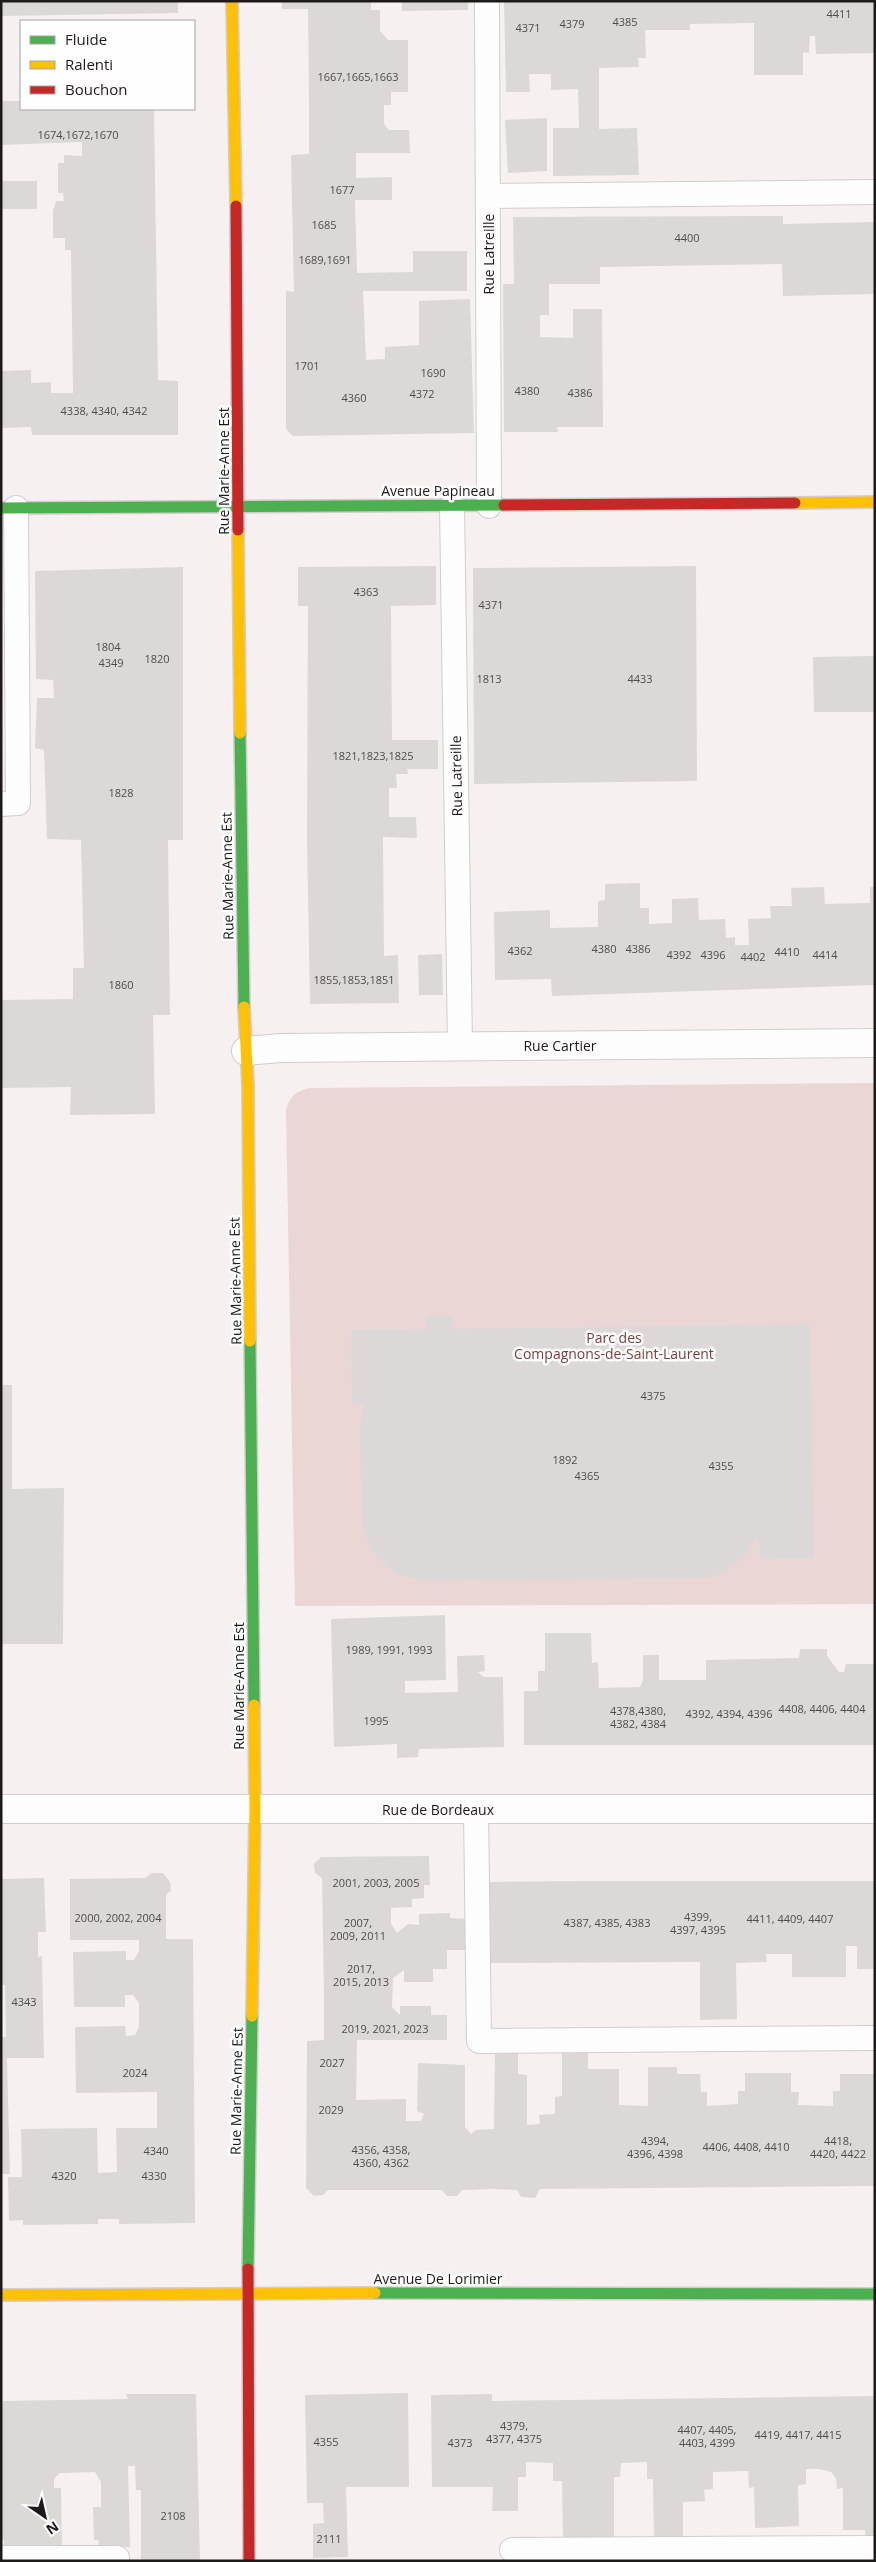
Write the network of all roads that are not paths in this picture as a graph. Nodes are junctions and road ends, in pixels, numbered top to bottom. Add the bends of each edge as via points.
1 (232, 1) edge
2 (487, 1) edge
3 (875, 192) edge
4 (488, 196) junction
5 (875, 502) edge
6 (238, 505) junction
7 (452, 506) junction
8 (489, 506) junction
9 (8, 508) edge
10 (1, 804) edge
11 (875, 1043) edge
12 (460, 1046) junction
13 (246, 1051) junction
14 (1, 1808) edge
15 (255, 1808) junction
16 (875, 1808) edge
17 (476, 1810) junction
18 (875, 2038) edge
19 (248, 2293) junction
20 (875, 2294) edge
21 (1, 2295) edge
22 (875, 2548) edge
23 (512, 2550) dead end
24 (704, 2555) edge
25 (1, 2558) edge
26 (117, 2558) dead end
27 (249, 2561) edge

1 - 6 street, Rue Marie-Anne Est via 237,194
2 - 4 lane, Rue Latreille
3 - 4 lane
4 - 8 lane, Rue Latreille
5 - 8 street, Avenue Papineau
6 - 7 street, Avenue Papineau
6 - 9 street, Avenue Papineau
6 - 13 street, Rue Marie-Anne Est
7 - 8 street, Avenue Papineau
7 - 12 lane, Rue Latreille
9 - 10 lane via 18,803
11 - 12 street, Rue Cartier
12 - 13 street, Rue Cartier
13 - 15 street, Rue Marie-Anne Est
14 - 15 street, Rue de Bordeaux
15 - 17 street, Rue de Bordeaux
15 - 19 street, Rue Marie-Anne Est
16 - 17 street, Rue de Bordeaux
17 - 18 lane via 479,2041
19 - 20 street, Avenue De Lorimier
19 - 21 street, Avenue De Lorimier
19 - 27 street, Rue Marie-Anne Est
22 - 24 lane
23 - 24 lane
25 - 26 lane

